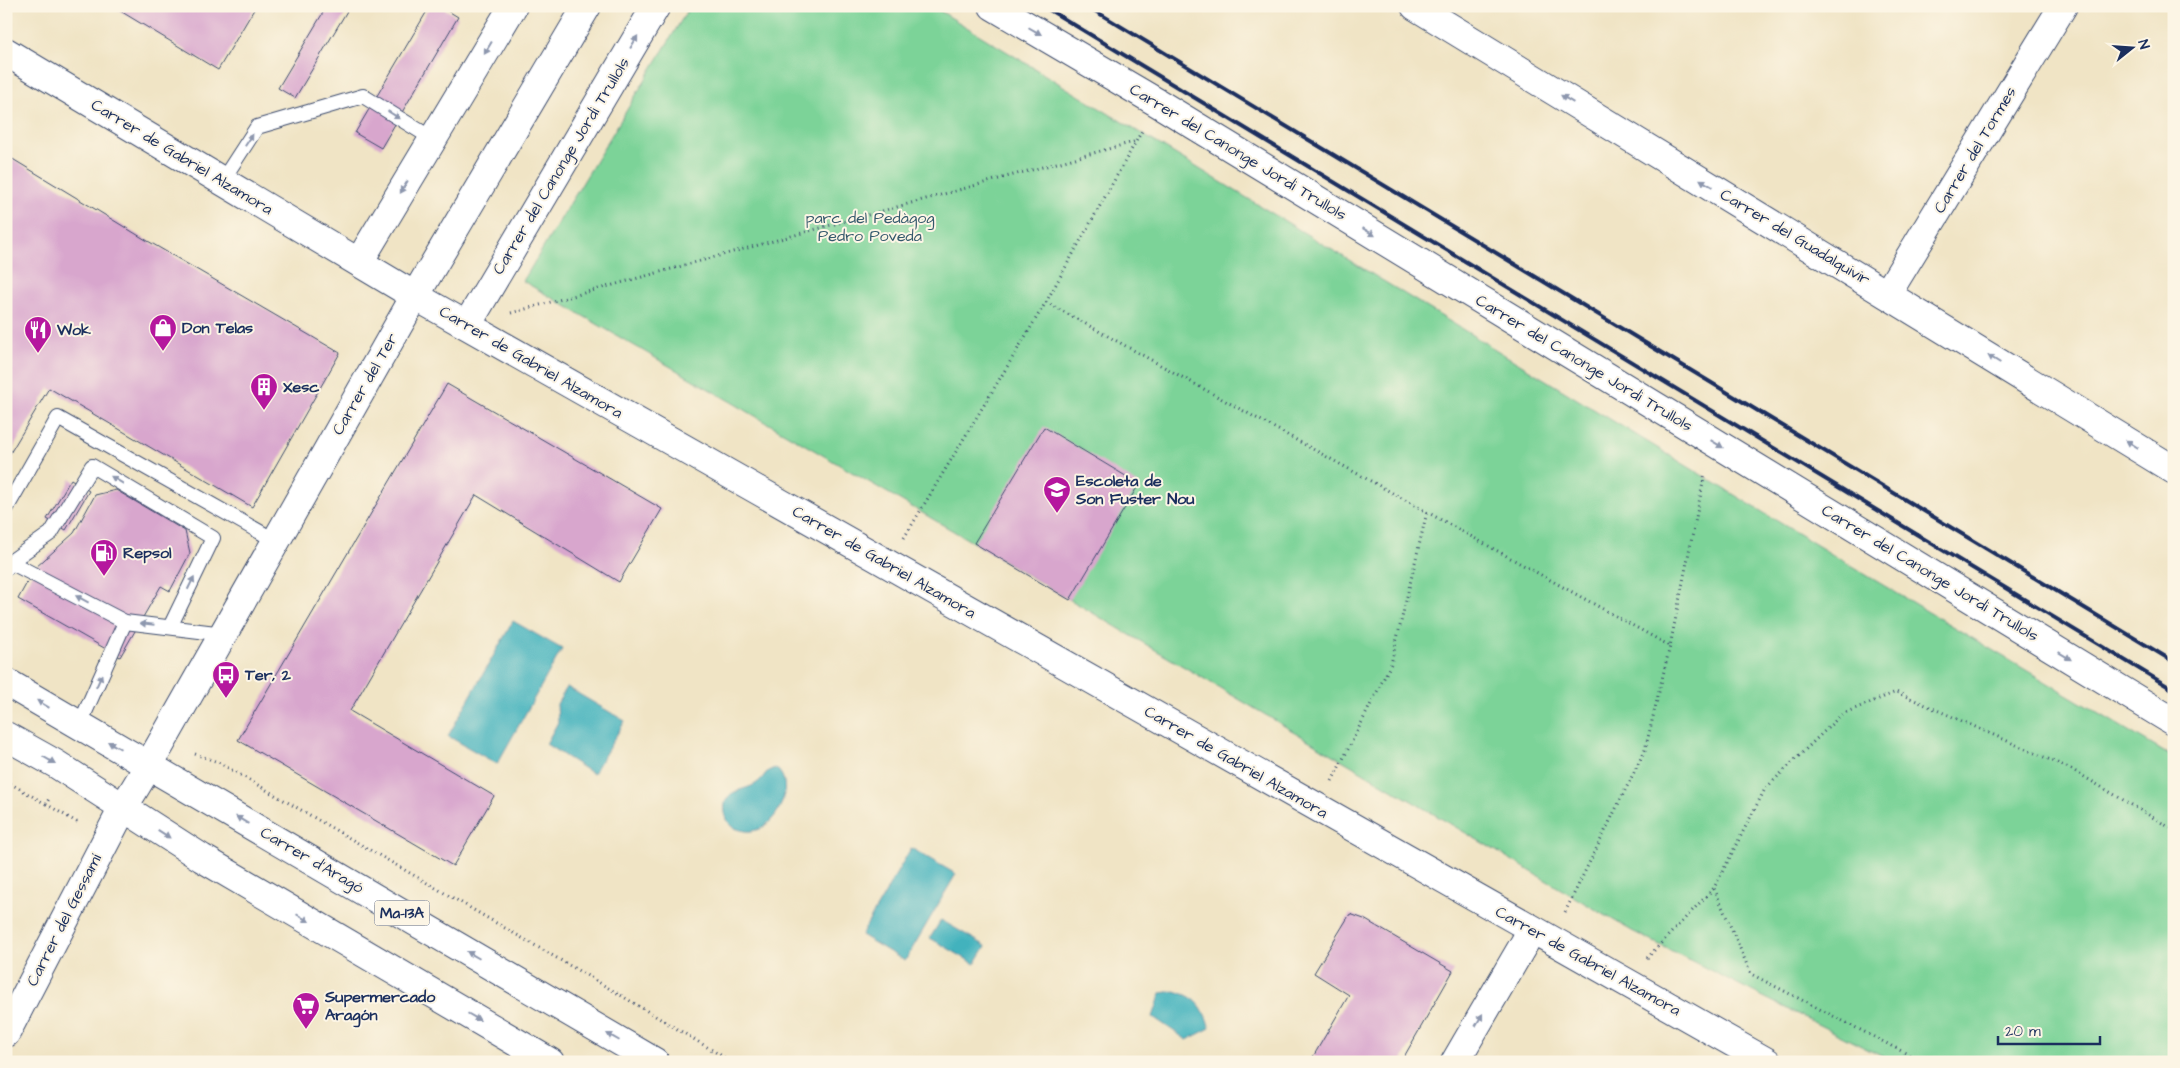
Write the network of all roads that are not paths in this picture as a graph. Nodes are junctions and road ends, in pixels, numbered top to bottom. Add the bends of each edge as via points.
1 (513, 6) edge
2 (586, 6) edge
3 (656, 6) edge
4 (993, 6) edge
5 (1415, 6) edge
6 (2063, 6) edge
7 (6, 52) edge
8 (433, 139) junction
9 (222, 181) junction
10 (359, 262) junction
11 (1887, 294) junction
12 (415, 296) junction
13 (467, 325) junction
14 (2174, 470) edge
15 (6, 509) edge
16 (276, 541) junction
17 (8, 565) edge
18 (125, 622) junction
19 (170, 627) junction
20 (224, 634) junction
21 (6, 682) edge
22 (2174, 722) edge
23 (79, 726) junction
24 (6, 736) edge
25 (149, 765) junction
26 (123, 808) junction
27 (1541, 935) junction
28 (6, 1033) edge
29 (550, 1062) edge
30 (655, 1062) edge
31 (1455, 1062) edge
32 (1767, 1062) edge

1 -> 8 street
2 - 12 street, Carrer del Ter
13 -> 3 street, Carrer del Canonge Jordi Trullols
4 -> 22 street, Carrer del Canonge Jordi Trullols
11 -> 5 street, Carrer del Guadalquivir
6 - 11 street, Carrer del Tormes
7 - 9 street, Carrer de Gabriel Alzamora
9 -> 8 lane via 257,127 363,96
8 -> 10 street
9 - 10 street, Carrer de Gabriel Alzamora
10 - 12 street, Carrer de Gabriel Alzamora
14 -> 11 street, Carrer del Guadalquivir
12 - 13 street, Carrer de Gabriel Alzamora
12 - 16 street, Carrer del Ter
13 - 27 street, Carrer de Gabriel Alzamora
15 - 16 lane via 58,418
16 - 20 street, Carrer del Ter
18 -> 17 lane
19 -> 17 lane via 213,538 92,466 50,533
19 -> 18 lane
23 -> 18 lane
19 - 20 lane
20 - 25 street, Carrer del Ter
23 -> 21 street, Carrer d'Aragó / Ma-13A
25 -> 23 street, Carrer d'Aragó / Ma-13A
24 -> 26 street
25 - 26 street
30 -> 25 street, Carrer d'Aragó / Ma-13A
26 - 28 street, Carrer del Gessamí
26 -> 29 street via 202,858
31 -> 27 street
27 - 32 street, Carrer de Gabriel Alzamora

